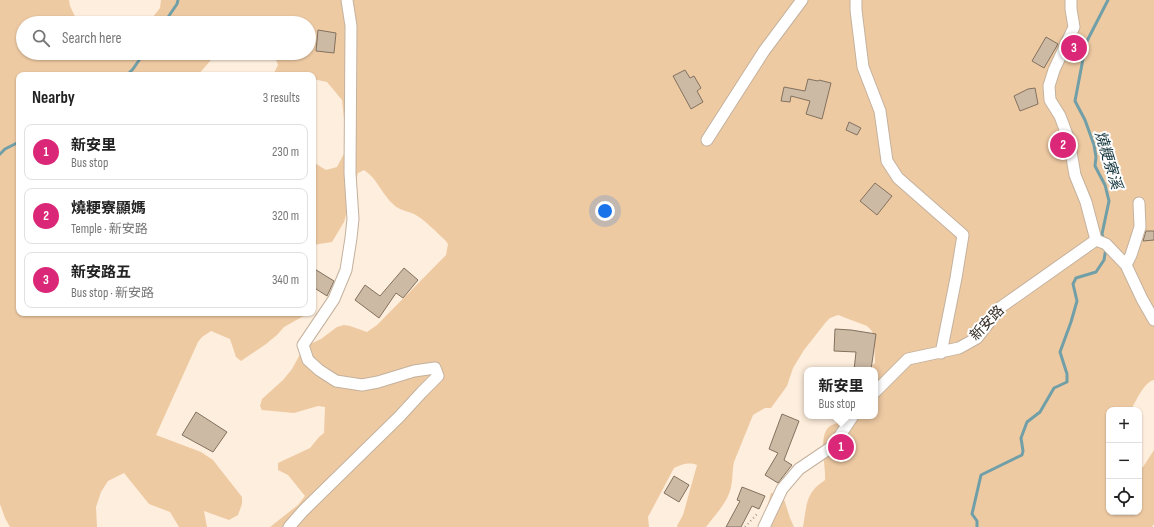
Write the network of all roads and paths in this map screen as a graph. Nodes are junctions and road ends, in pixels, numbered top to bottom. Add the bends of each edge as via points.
1 (347, 0) edge
2 (802, 0) edge
3 (856, 0) edge
4 (1071, 0) edge
5 (707, 140) dead end
6 (1140, 203) dead end
7 (1096, 240) junction
8 (1126, 265) junction
9 (1154, 320) edge
10 (941, 353) junction
11 (878, 389) edge
12 (851, 419) edge
13 (289, 527) edge
14 (764, 527) edge

1 - 13 street via 351,26 351,238 346,270 334,298 303,344 308,360 336,380 362,385 435,368 438,376
2 - 5 street via 764,51
3 - 10 street via 863,67 880,111 887,161 898,178 963,235
4 - 7 street via 1074,28 1054,70 1049,86 1050,100 1060,116 1068,140 1075,175 1086,202
6 - 8 street via 1140,227
7 - 8 street via 1106,244
7 - 10 street, 新安路 via 1001,307 976,338 958,348
8 - 9 street
10 - 11 street, 新安路 via 908,359
12 - 14 street via 833,446 800,469 782,489

